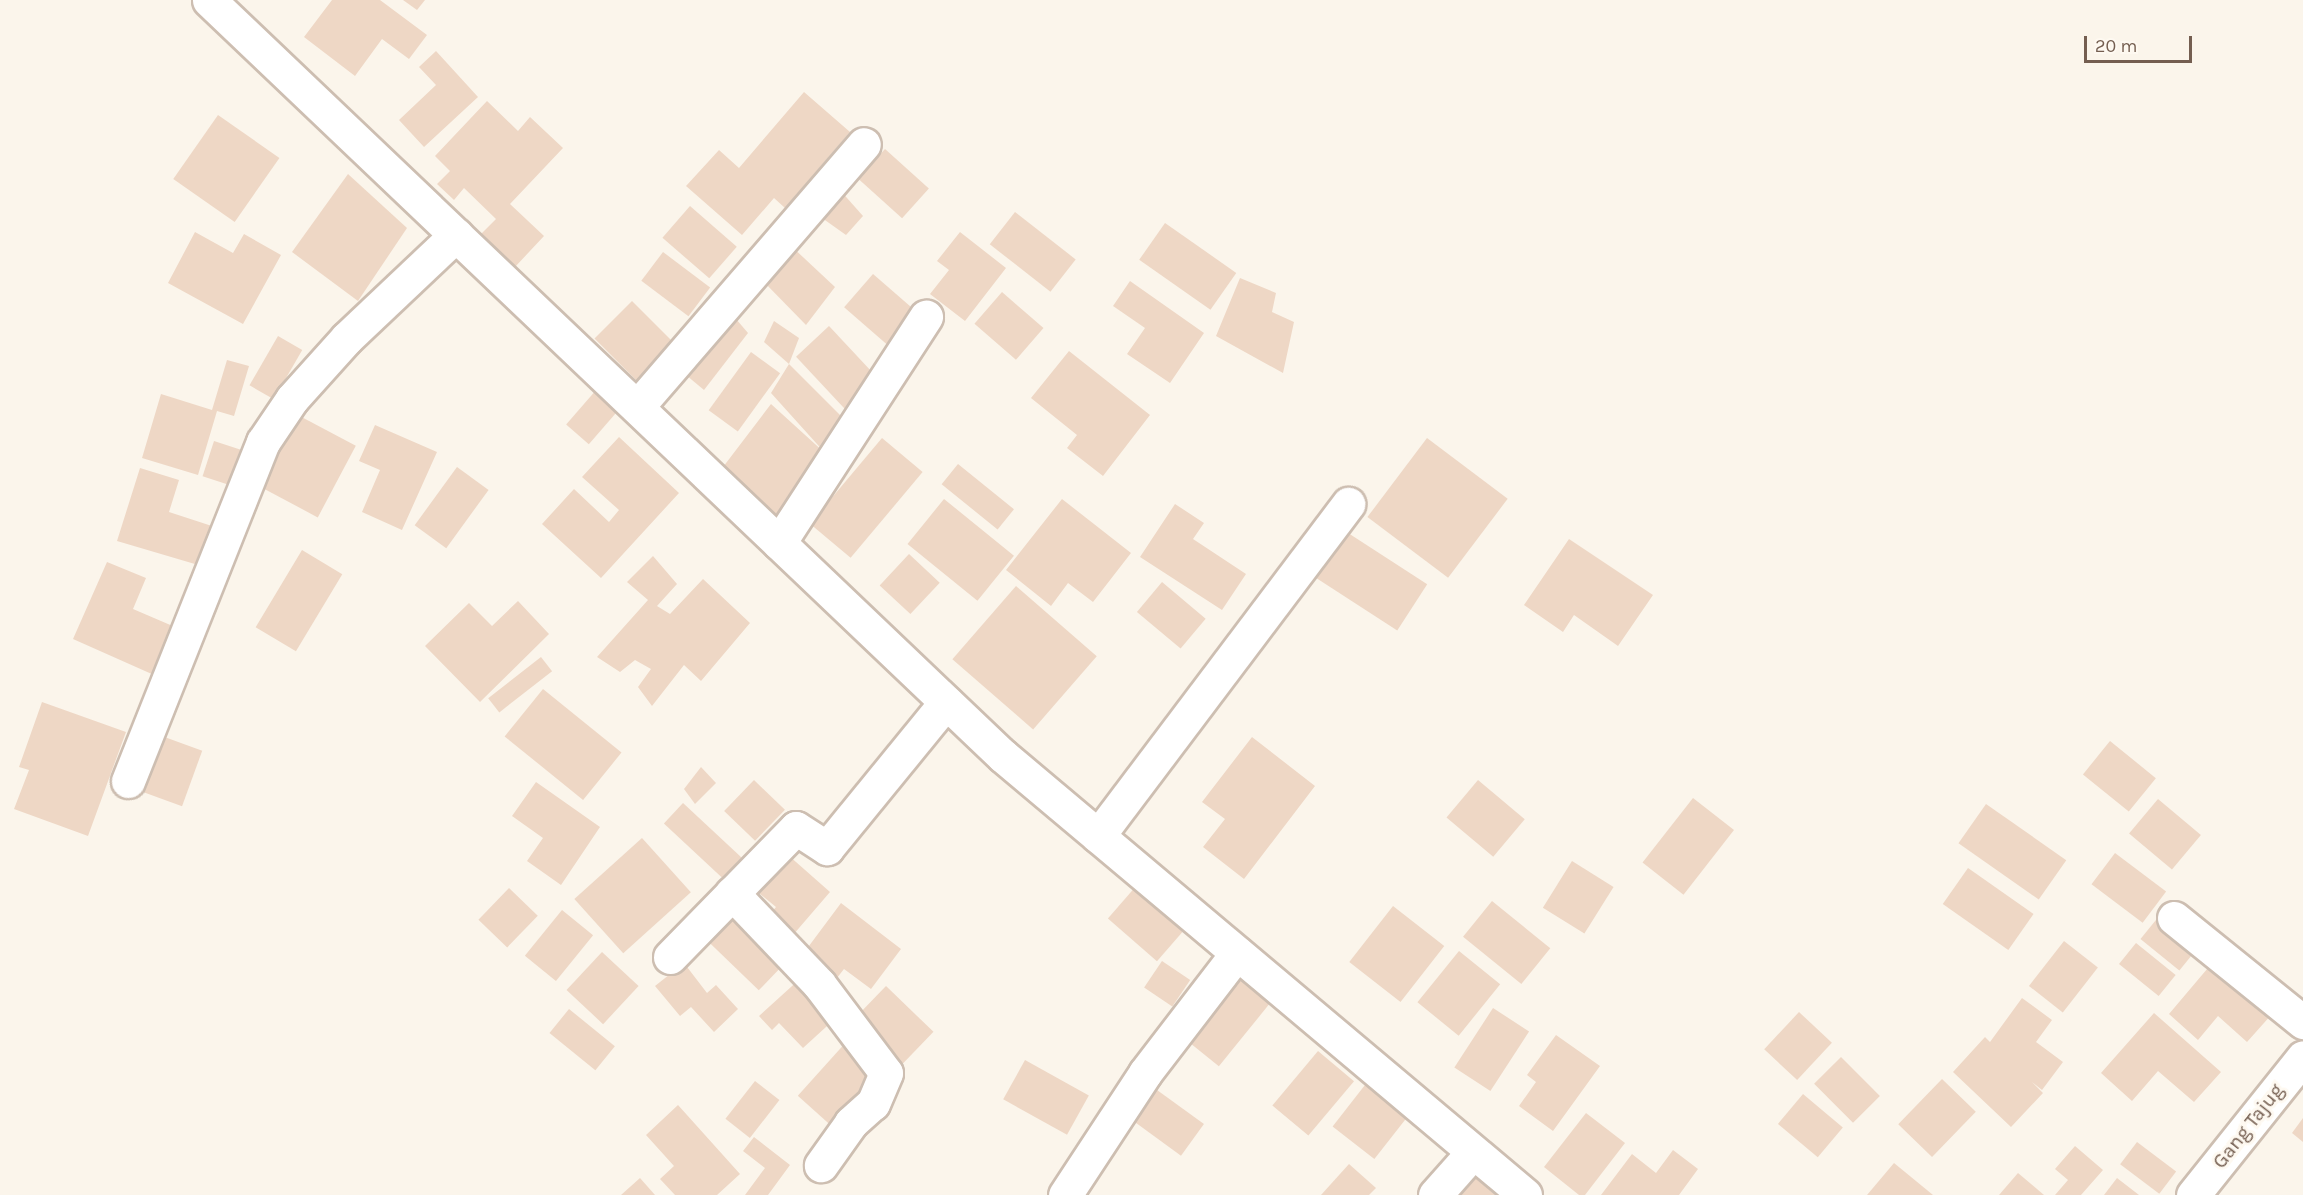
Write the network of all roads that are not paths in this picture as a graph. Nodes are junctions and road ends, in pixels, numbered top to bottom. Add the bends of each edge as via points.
1 (209, 0) edge
2 (864, 144) dead end
3 (456, 235) junction
4 (926, 317) dead end
5 (637, 407) junction
6 (1348, 504) dead end
7 (779, 543) junction
8 (946, 702) junction
9 (128, 781) dead end
10 (1098, 836) junction
11 (732, 893) junction
12 (2175, 918) dead end
13 (1237, 953) junction
14 (670, 957) dead end
15 (2303, 1022) edge
16 (2303, 1057) edge
17 (1473, 1152) junction
18 (821, 1165) dead end
19 (1065, 1195) edge
20 (1436, 1195) edge
21 (1525, 1195) edge
22 (2193, 1195) edge

1 - 3 street
2 - 5 street
3 - 5 street
3 - 9 street via 346,338 292,399 263,442
4 - 7 street
5 - 7 street
6 - 10 street
7 - 8 street
8 - 10 street
8 - 11 street via 827,848 796,828
10 - 13 street
11 - 14 street
11 - 18 street via 819,984 886,1073 873,1103 851,1123
12 - 15 street
13 - 17 street
13 - 19 street via 1145,1073
16 - 22 street, Gang Tajug
17 - 20 street
17 - 21 street

